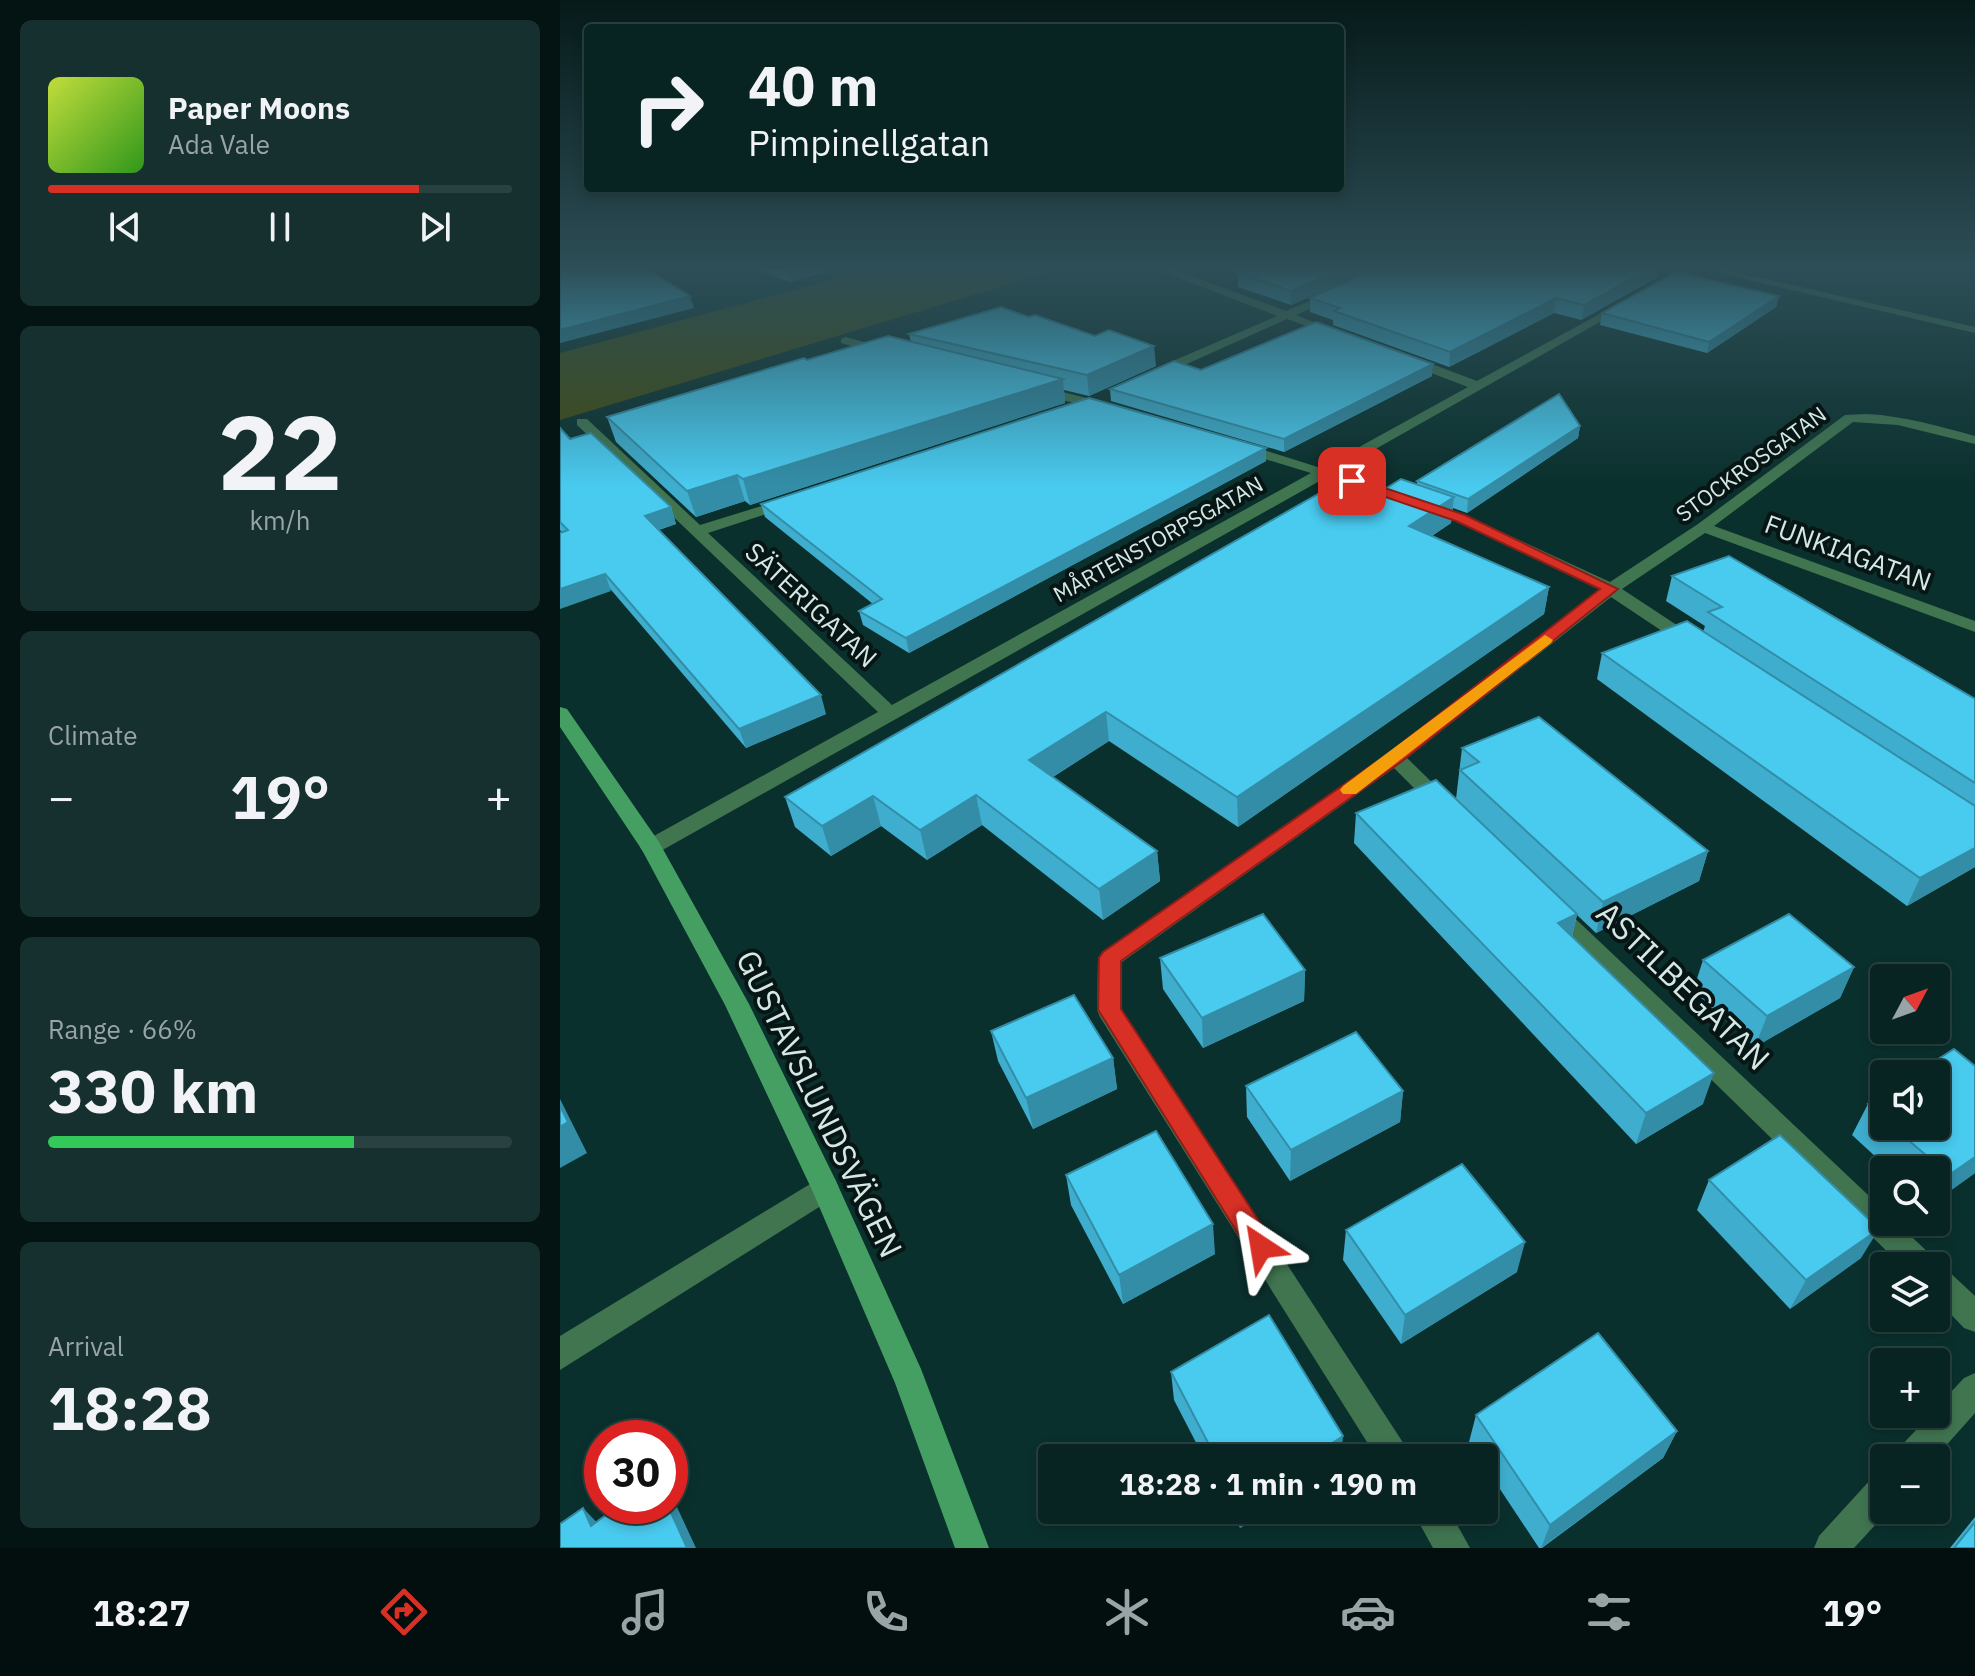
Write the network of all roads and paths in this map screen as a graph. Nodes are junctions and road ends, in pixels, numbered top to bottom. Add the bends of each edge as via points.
1 (845, 341) dead end
2 (1228, 341) edge
3 (1558, 341) edge
4 (891, 353) edge
5 (1390, 353) edge
6 (1146, 378) edge
7 (1478, 386) junction
8 (1029, 387) edge
9 (1118, 390) edge
10 (1090, 403) junction
11 (1119, 411) edge
12 (1060, 413) edge
13 (582, 422) dead end
14 (1975, 440) edge
15 (1222, 441) edge
16 (1325, 471) junction
17 (1385, 492) edge
18 (804, 497) edge
19 (1415, 503) edge
20 (1703, 527) junction
21 (698, 531) junction
22 (1611, 589) junction
23 (1975, 627) edge
24 (1702, 650) edge
25 (560, 713) edge
26 (890, 713) junction
27 (1395, 758) junction
28 (1463, 824) edge
29 (651, 847) junction
30 (1544, 902) edge
31 (825, 1188) junction
32 (1907, 1252) edge
33 (1950, 1293) edge
34 (1975, 1317) edge
35 (560, 1354) edge
36 (1975, 1389) edge
37 (1387, 1444) edge
38 (1926, 1444) edge
39 (1870, 1505) edge
40 (1438, 1524) edge
41 (972, 1548) edge
42 (1453, 1548) edge
43 (1831, 1548) edge

1 - 4 street
2 - 6 street
3 - 7 street, MÅRTENSTORPSGATAN
5 - 7 street
7 - 16 street, MÅRTENSTORPSGATAN
8 - 10 street
9 - 10 street
10 - 11 street
10 - 12 street
13 - 21 street, SÄTERIGATAN
14 - 20 street, STOCKROSGATAN via 1912,422 1850,418
15 - 16 street
16 - 17 street
16 - 26 street, MÅRTENSTORPSGATAN
18 - 21 street, SÄTERIGATAN
19 - 22 street via 1460,518
20 - 22 street, STOCKROSGATAN
20 - 23 street, FUNKIAGATAN
21 - 26 street, SÄTERIGATAN
22 - 24 street
22 - 27 street, STOCKROSGATAN
25 - 29 street, GUSTAVSLUNDSVÄGEN
26 - 29 street, MÅRTENSTORPSGATAN
27 - 28 street
27 - 37 street, STOCKROSGATAN via 1110,958 1109,1010
29 - 31 street, GUSTAVSLUNDSVÄGEN via 737,1004
30 - 32 street, ASTILBEGATAN
31 - 35 street
31 - 41 street, GUSTAVSLUNDSVÄGEN via 910,1380
33 - 34 street
36 - 38 street
39 - 43 street
40 - 42 street

